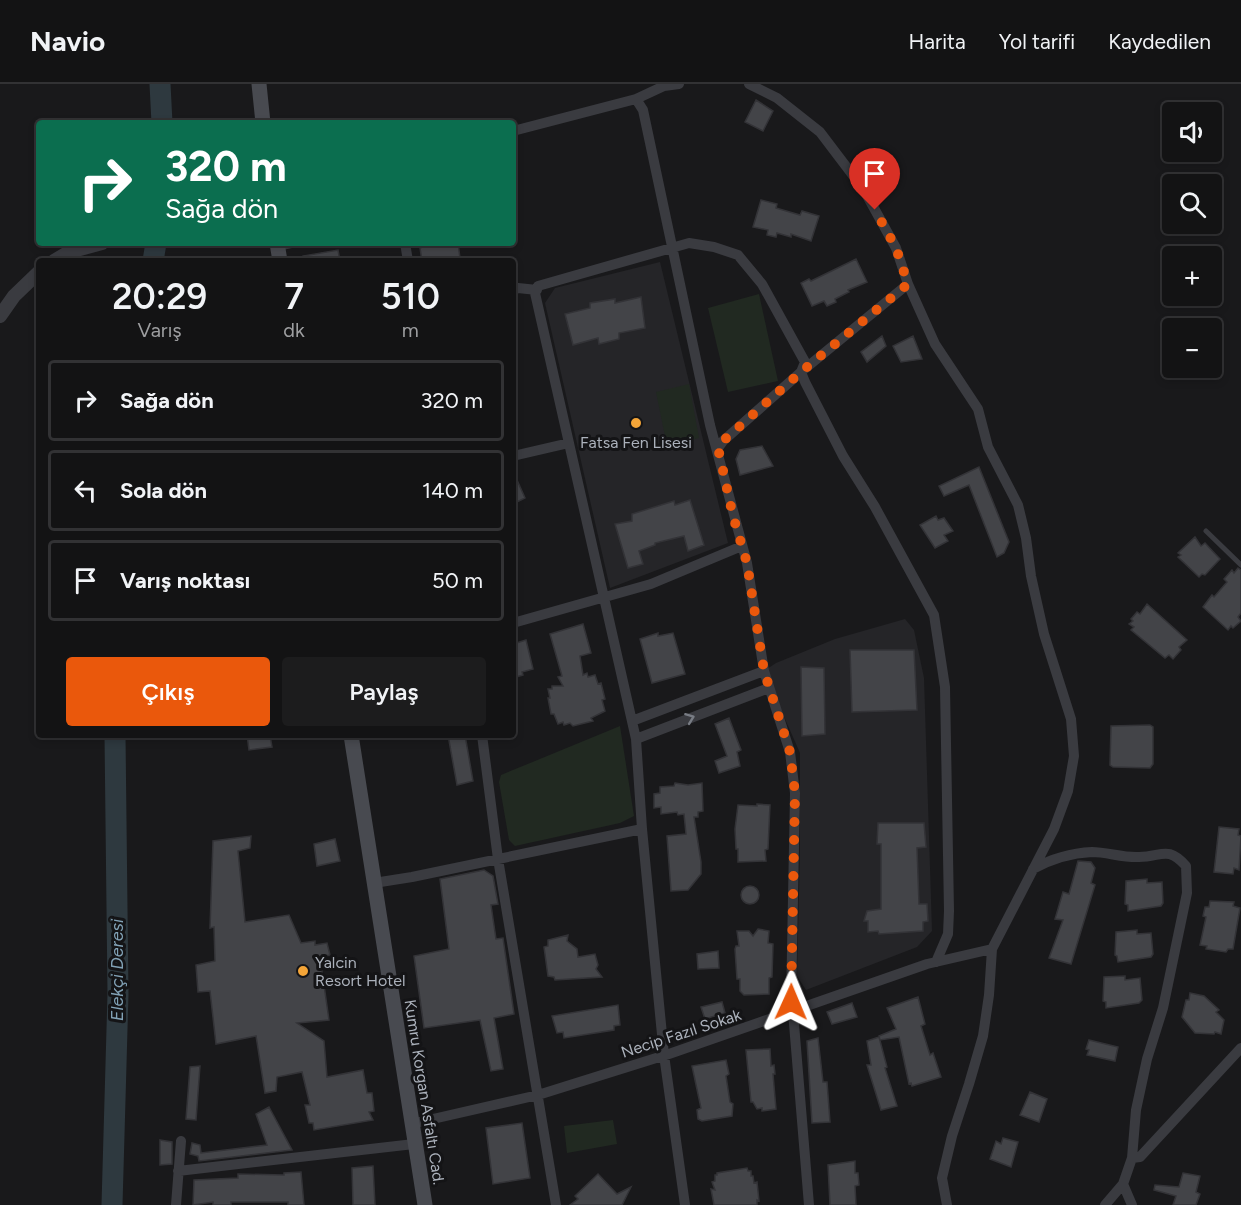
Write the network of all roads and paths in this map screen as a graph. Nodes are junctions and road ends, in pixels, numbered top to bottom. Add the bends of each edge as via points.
1 (269, 84) edge
2 (679, 84) edge
3 (749, 84) edge
4 (259, 91) edge
5 (636, 99) junction
6 (263, 120) edge
7 (516, 130) edge
8 (91, 246) edge
9 (294, 246) edge
10 (673, 248) junction
11 (278, 251) edge
12 (59, 258) edge
13 (36, 275) edge
14 (908, 284) junction
15 (516, 289) edge
16 (537, 290) junction
17 (0, 316) edge
18 (801, 372) junction
19 (569, 443) junction
20 (718, 448) junction
21 (516, 455) edge
22 (1206, 531) dead end
23 (742, 546) junction
24 (1241, 565) edge
25 (604, 597) junction
26 (516, 622) edge
27 (764, 671) junction
28 (769, 688) junction
29 (632, 721) junction
30 (351, 738) edge
31 (482, 738) edge
32 (636, 739) junction
33 (642, 830) junction
34 (498, 859) junction
35 (1032, 870) junction
36 (374, 883) junction
37 (992, 949) junction
38 (936, 962) junction
39 (793, 1012) junction
40 (1241, 1048) edge
41 (664, 1055) junction
42 (538, 1095) junction
43 (411, 1124) junction
44 (181, 1141) dead end
45 (414, 1144) junction
46 (1132, 1158) junction
47 (178, 1171) junction
48 (1123, 1184) junction
49 (176, 1205) edge
50 (425, 1205) edge
51 (556, 1205) edge
52 (685, 1205) edge
53 (808, 1205) edge
54 (946, 1205) edge
55 (1105, 1205) edge
56 (1132, 1205) edge

1 - 4 street
2 - 5 street via 664,86
3 - 14 street via 777,98 820,132 864,190 896,248
4 - 6 main road
5 - 7 street
5 - 10 street via 643,110
8 - 12 street
9 - 11 lane
10 - 16 street via 538,286
10 - 18 street via 689,243 738,255 762,284 805,362
10 - 20 street
13 - 17 street
14 - 18 street
14 - 35 street via 935,344 978,409 988,447 1018,505 1044,634 1071,719 1074,756 1068,791 1054,829
15 - 16 street
16 - 19 street
18 - 20 street
18 - 38 street via 843,456 934,615 945,687 950,911 948,934
19 - 21 street
19 - 25 street
20 - 23 street
22 - 24 lane
23 - 25 street via 651,584
23 - 27 street
25 - 26 street
25 - 29 street
27 - 28 street
27 - 29 street
32 -> 28 street
28 - 39 street via 790,752 795,793
29 - 32 street
30 - 36 main road, Kumru Korgan Asfaltı Cad.
31 - 34 street
32 - 33 street
33 - 34 street
33 - 41 street
34 - 36 street
34 - 42 street
35 - 37 street
35 - 46 street via 1048,861 1092,852 1139,857 1166,853 1177,855 1186,866 1187,893 1163,1008 1138,1100
36 - 43 main road, Kumru Korgan Asfaltı Cad.
37 - 38 street, Necip Fazıl Sokak
37 - 54 street via 983,1036 942,1178
38 - 39 street, Necip Fazıl Sokak
39 - 41 street, Necip Fazıl Sokak
39 - 53 street
40 - 46 street via 1140,1157
41 - 42 street, Necip Fazıl Sokak
41 - 52 street
42 - 43 street, Necip Fazıl Sokak
42 - 51 street
43 - 45 main road, Kumru Korgan Asfaltı Cad.
44 - 47 street
45 - 47 street
45 - 50 main road, Kumru Korgan Asfaltı Cad.
46 - 48 street
47 - 49 street
48 - 55 street
48 - 56 street

